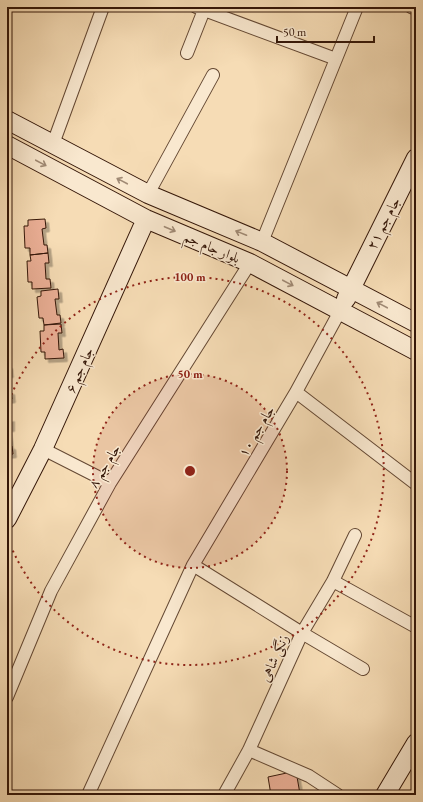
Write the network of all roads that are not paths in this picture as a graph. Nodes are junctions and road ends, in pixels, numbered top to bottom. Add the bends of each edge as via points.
1 (103, 7) edge
2 (358, 7) edge
3 (411, 7) edge
4 (200, 8) edge
5 (416, 9) edge
6 (187, 53) dead end
7 (336, 59) junction
8 (213, 75) dead end
9 (7, 120) edge
10 (53, 144) junction
11 (7, 145) edge
12 (416, 158) edge
13 (148, 194) junction
14 (146, 219) junction
15 (262, 242) junction
16 (250, 263) junction
17 (351, 288) junction
18 (340, 311) junction
19 (416, 323) edge
20 (416, 351) edge
21 (296, 392) junction
22 (43, 449) junction
23 (110, 483) junction
24 (416, 484) edge
25 (7, 519) edge
26 (355, 534) dead end
27 (193, 565) junction
28 (333, 581) junction
29 (416, 627) edge
30 (302, 633) junction
31 (363, 669) dead end
32 (7, 696) edge
33 (416, 743) edge
34 (249, 750) junction
35 (88, 795) edge
36 (224, 795) edge
37 (338, 795) edge
38 (385, 795) edge

1 - 10 street
2 - 7 street
3 - 5 street
4 - 6 street
4 - 7 street
7 - 15 street
8 - 13 street
9 - 10 main road, بلوار جام جم
13 -> 10 main road, بلوار جام جم
11 -> 14 main road, بلوار جام جم
12 - 17 main road, جام جم ۲۱
15 -> 13 main road, بلوار جام جم
14 -> 16 main road, بلوار جام جم
14 - 22 main road, جام جم ۶
15 - 17 main road, بلوار جام جم
16 -> 18 main road, بلوار جام جم
16 - 23 street, جام جم ۸
17 - 18 main road, جام جم ۲۱
19 -> 17 main road, بلوار جام جم
18 - 20 main road, بلوار جام جم
18 - 21 street, جام جم ۱۰
21 - 24 street
21 - 27 street, جام جم ۱۰
22 - 23 street
22 - 25 main road, جام جم ۶
23 - 32 street, جام جم ۸ via 51,591
26 - 28 street, زنگی شاهی
27 - 30 street
27 - 35 street, جام جم ۱۰
28 - 29 street
28 - 30 street, زنگی شاهی
30 - 31 street
30 - 34 street, زنگی شاهی
33 - 38 main road
34 - 36 street, زنگی شاهی
34 - 37 street via 309,776

